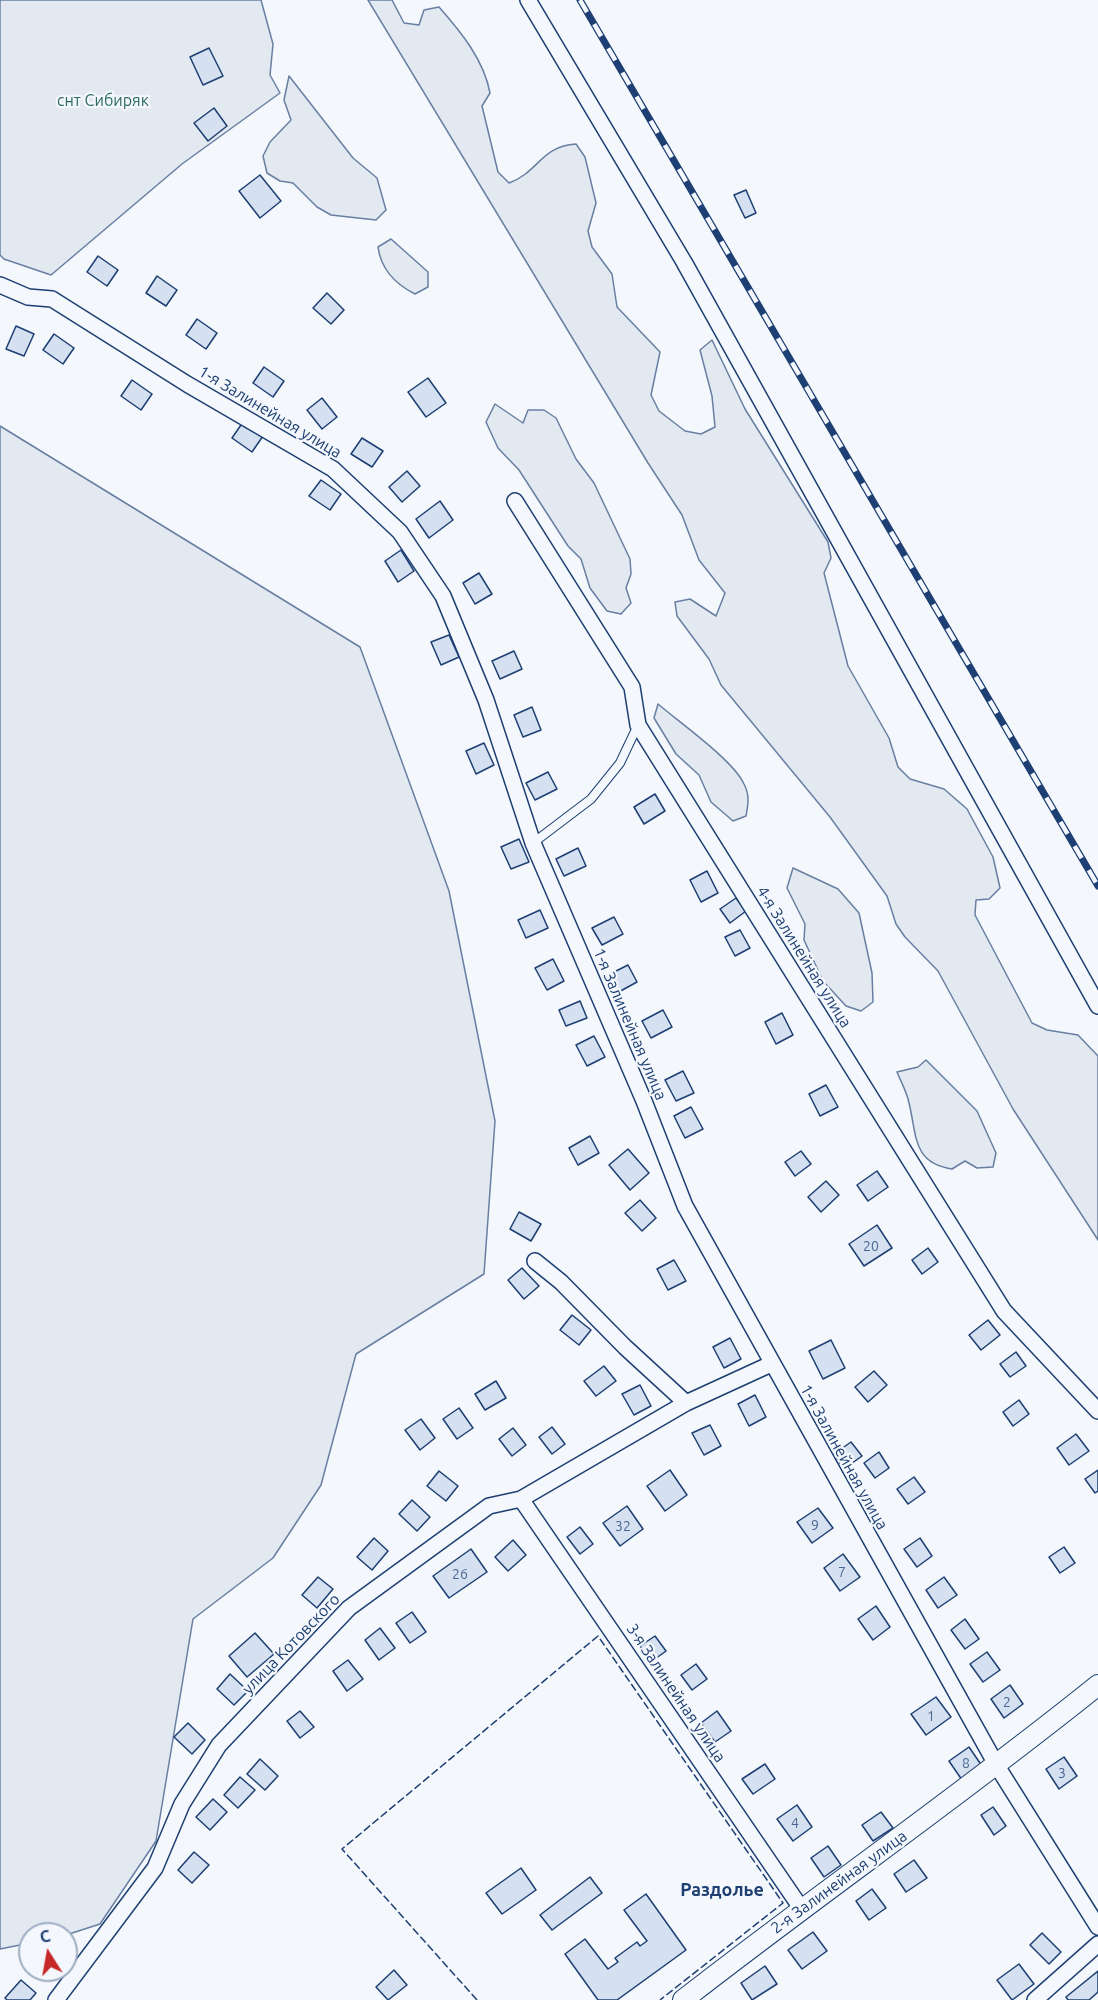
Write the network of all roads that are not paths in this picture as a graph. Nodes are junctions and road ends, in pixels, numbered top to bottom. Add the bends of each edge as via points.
1 (528, 0) edge
2 (0, 285) edge
3 (515, 501) dead end
4 (638, 725) junction
5 (533, 843) junction
6 (1098, 1006) edge
7 (535, 1261) dead end
8 (771, 1364) junction
9 (686, 1403) junction
10 (1098, 1411) edge
11 (520, 1499) junction
12 (1098, 1685) edge
13 (997, 1767) junction
14 (801, 1908) junction
15 (1098, 1928) edge
16 (1098, 1944) edge
17 (56, 2000) edge
18 (683, 2000) edge
19 (1035, 2000) edge

1 - 6 street via 684,262
2 - 5 street, 1-я Залинейная улица via 28,297 52,299 333,469 400,532 443,596 486,700
3 - 4 street, 4-я Залинейная улица via 632,687
4 - 5 lane via 620,763 591,799
4 - 10 street, 4-я Залинейная улица via 1004,1311
5 - 8 street, 1-я Залинейная улица via 685,1206
7 - 9 street
8 - 9 street, улица Котовского
8 - 13 street, 1-я Залинейная улица
9 - 11 street, улица Котовского
11 - 14 street, 3-я Залинейная улица
11 - 17 street, улица Котовского via 489,1506 349,1608 219,1745 182,1804 155,1868
12 - 13 street, 2-я Залинейная улица
13 - 14 street, 2-я Залинейная улица
13 - 15 street, 1-я Залинейная улица
14 - 18 street, 2-я Залинейная улица
16 - 19 street

